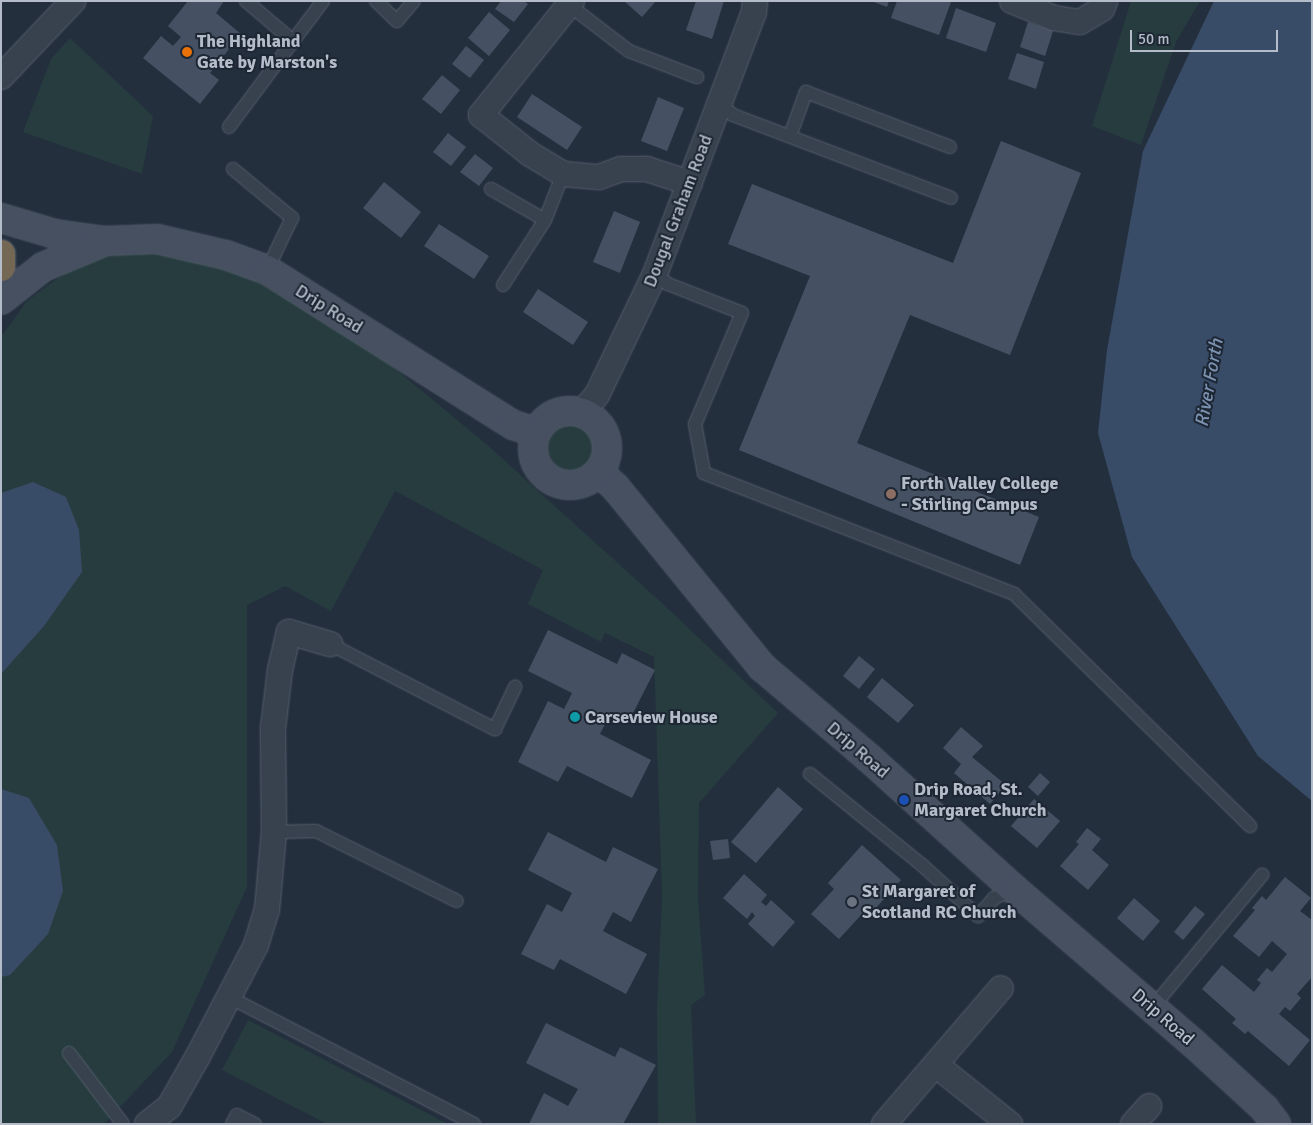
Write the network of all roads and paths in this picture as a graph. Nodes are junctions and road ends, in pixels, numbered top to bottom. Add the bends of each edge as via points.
1 (73, 1) edge
2 (246, 1) edge
3 (323, 1) edge
4 (376, 1) edge
5 (414, 1) edge
6 (755, 1) edge
7 (1012, 1) edge
8 (1105, 1) edge
9 (571, 3) edge
10 (292, 40) junction
11 (1, 77) edge
12 (697, 77) dead end
13 (719, 104) junction
14 (229, 127) dead end
15 (790, 136) junction
16 (950, 147) dead end
17 (233, 170) dead end
18 (563, 174) junction
19 (690, 183) junction
20 (491, 189) dead end
21 (951, 198) dead end
22 (1, 218) edge
23 (545, 220) junction
24 (104, 241) junction
25 (1, 254) edge
26 (1, 267) edge
27 (267, 270) junction
28 (656, 274) junction
29 (503, 285) dead end
30 (1, 300) edge
31 (582, 412) junction
32 (536, 432) junction
33 (599, 472) junction
34 (330, 644) joint
35 (515, 687) dead end
36 (810, 774) dead end
37 (1250, 826) dead end
38 (274, 832) junction
39 (1262, 874) dead end
40 (1014, 889) junction
41 (457, 901) dead end
42 (1001, 988) dead end
43 (229, 997) junction
44 (1152, 1008) junction
45 (69, 1053) dead end
46 (936, 1065) junction
47 (1149, 1106) dead end
48 (123, 1124) edge
49 (147, 1124) edge
50 (232, 1124) edge
51 (255, 1124) edge
52 (474, 1124) edge
53 (884, 1124) edge
54 (1010, 1124) edge
55 (1133, 1124) edge
56 (1276, 1124) edge

1 - 11 street
2 - 10 lane
3 - 10 lane
4 - 5 lane via 397,21
6 - 13 street, Dougal Graham Road via 754,12
7 - 8 street via 1054,18 1080,22 1102,9
9 - 12 lane via 629,51
9 - 18 street via 481,115 530,154
10 - 14 lane
13 - 15 lane via 734,115
13 - 19 street, Dougal Graham Road
15 - 16 lane via 806,92
15 - 21 lane
17 - 27 lane via 292,218
18 - 19 street via 599,177 621,169 647,169
18 - 23 lane
19 - 28 street, Dougal Graham Road
20 - 23 lane
22 - 24 street, Drip Road via 55,234
23 - 29 lane
24 - 27 street, Drip Road via 157,239 226,255
24 - 30 street, Drip Road via 43,267
25 - 26 highway
27 - 32 street, Drip Road via 513,425
28 - 31 street, Dougal Graham Road via 597,395
28 - 37 lane via 668,284 742,313 695,424 704,473 1014,594
31 - 32 street via 560,411 550,416
31 - 33 street via 601,426 607,438 608,450
32 - 33 street via 533,456 545,476 555,482 579,485
33 - 40 street, Drip Road via 616,488 762,667
34 - 35 lane via 495,729
34 - 38 street via 289,632 272,728
36 - 40 lane via 922,865 978,916 994,898
38 - 41 lane via 316,831
38 - 43 street via 267,910 256,945
39 - 44 lane
40 - 44 street, Drip Road
42 - 46 street
43 - 49 street via 169,1107
43 - 52 lane
44 - 56 street, Drip Road via 1264,1108
45 - 48 lane
46 - 53 street
46 - 54 street
47 - 55 street
50 - 51 lane via 237,1114

